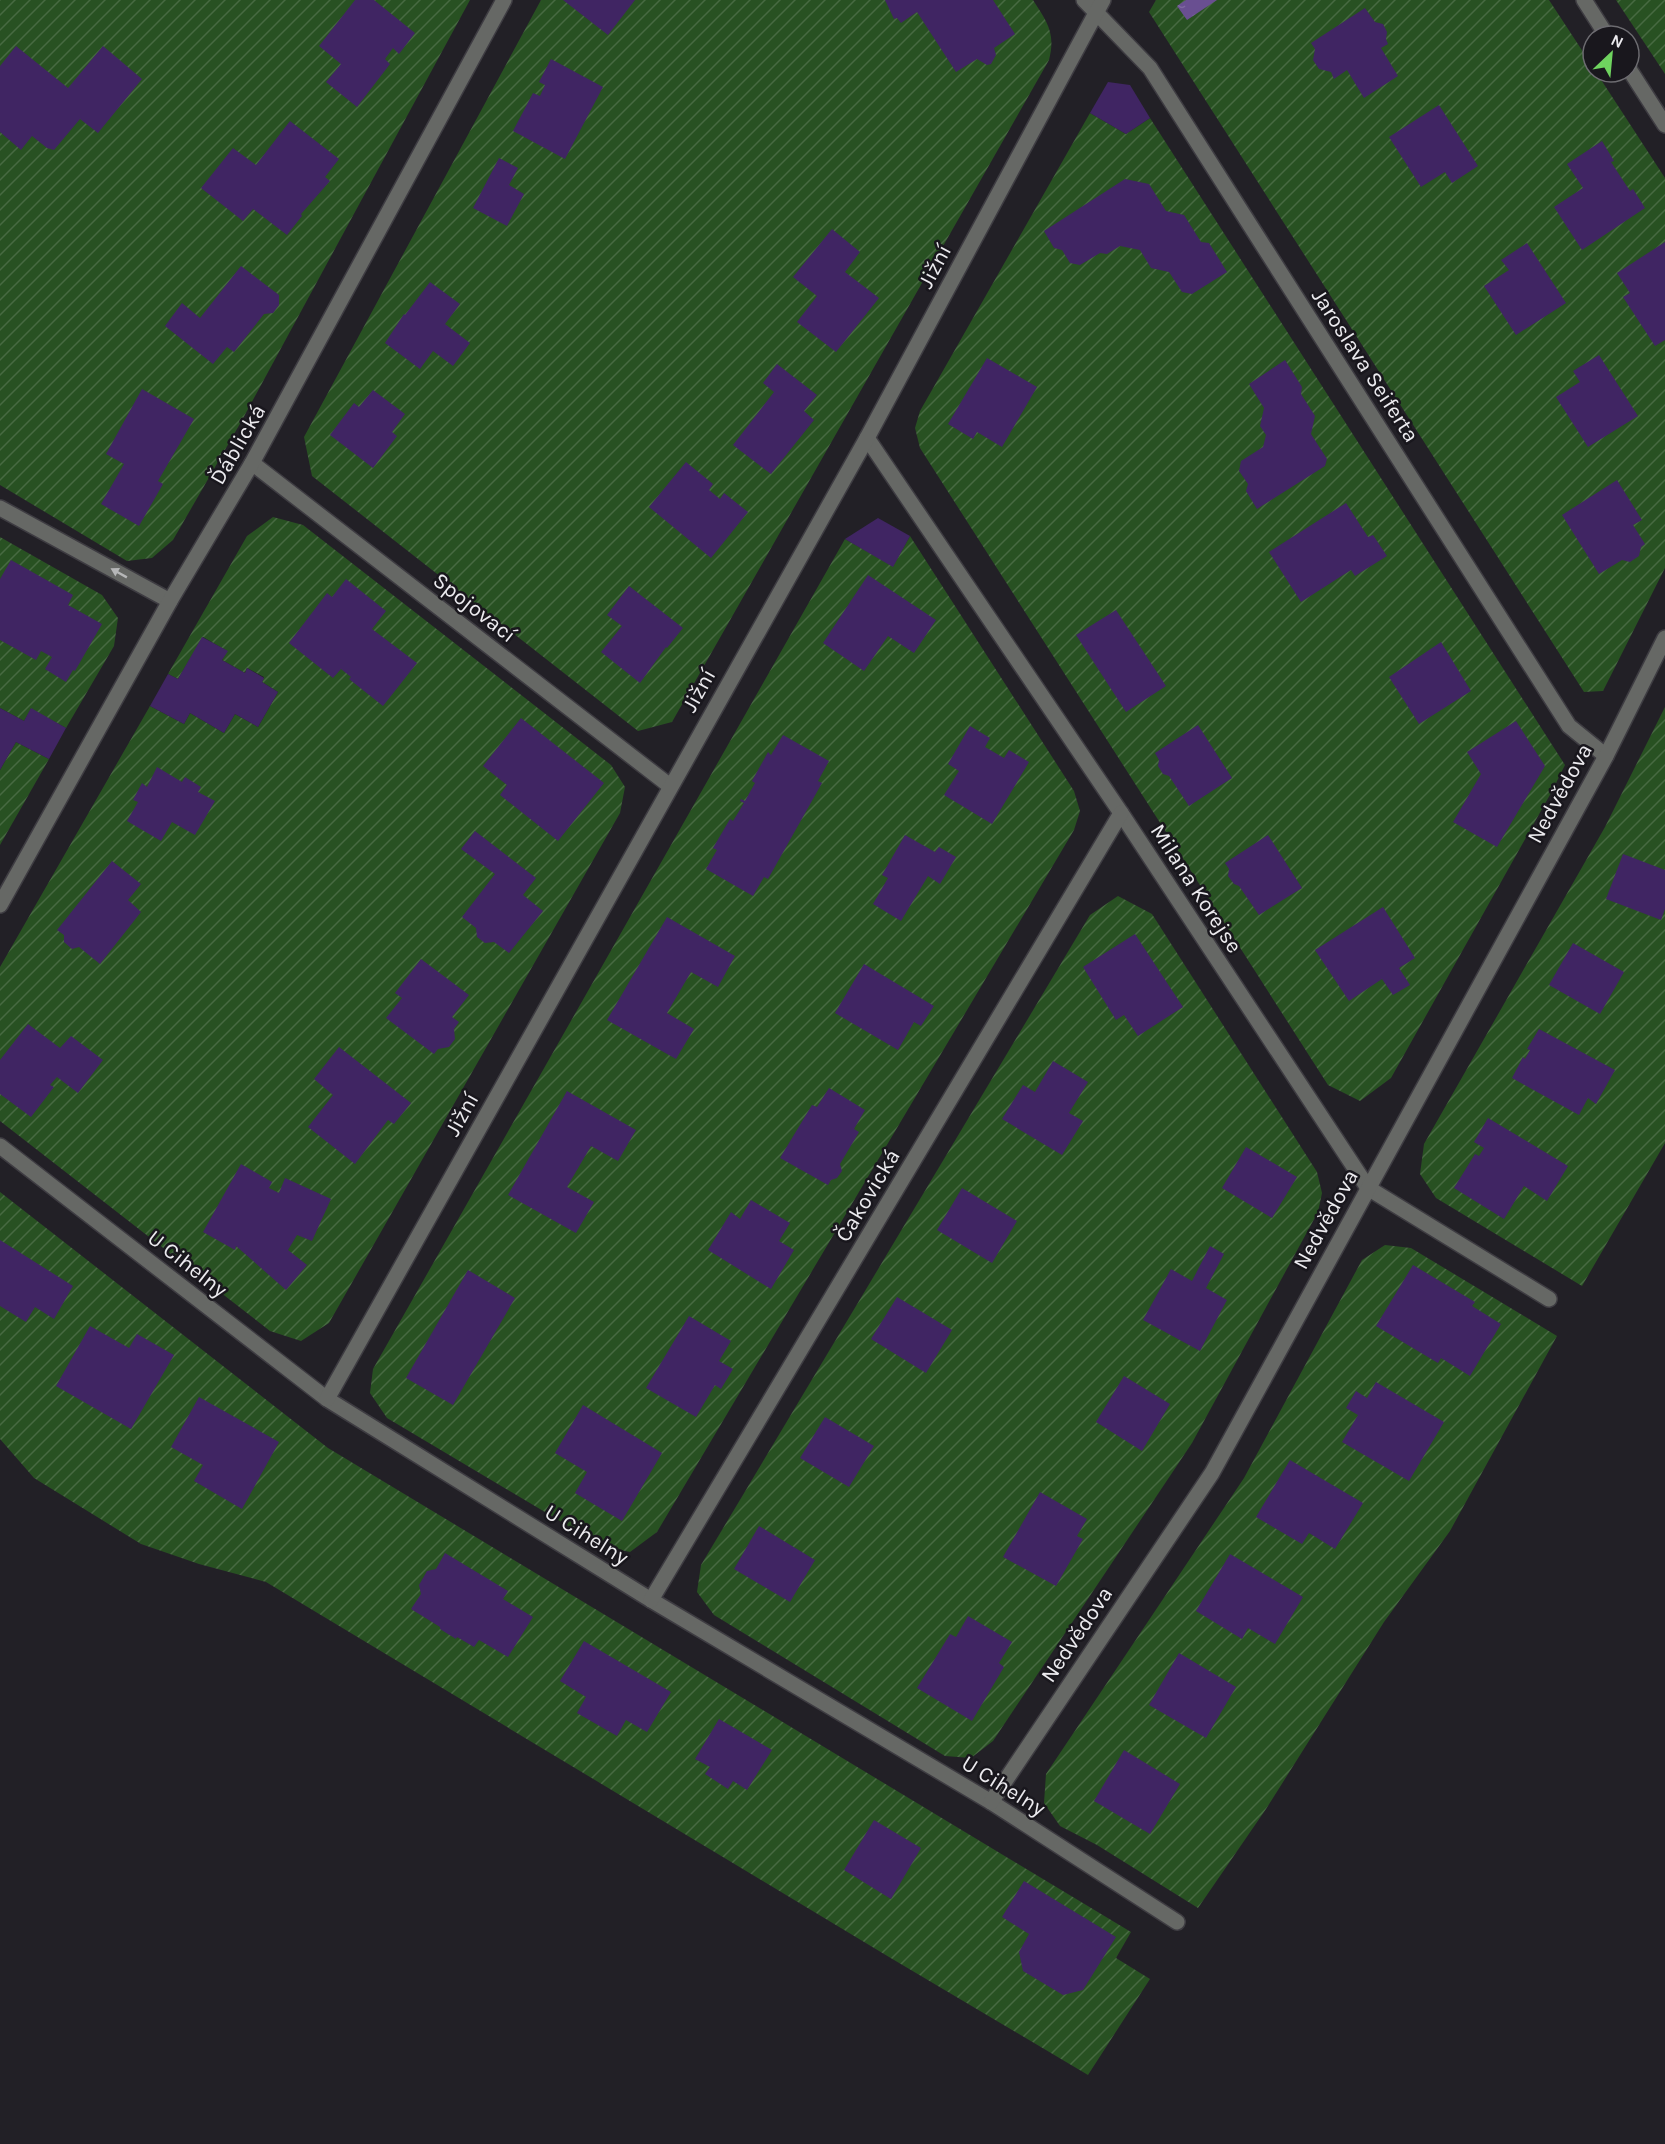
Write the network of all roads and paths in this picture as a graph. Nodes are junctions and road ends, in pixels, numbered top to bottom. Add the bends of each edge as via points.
1 (504, 0) edge
2 (1084, 0) edge
3 (1584, 0) edge
4 (1100, 6) edge
5 (1600, 24) edge
6 (1639, 84) edge
7 (1665, 125) edge
8 (867, 438) junction
9 (252, 463) junction
10 (0, 508) edge
11 (170, 601) junction
12 (1665, 638) edge
13 (1606, 756) junction
14 (670, 786) junction
15 (1121, 813) junction
16 (0, 905) edge
17 (0, 1146) edge
18 (1368, 1188) junction
19 (1549, 1299) dead end
20 (327, 1399) junction
21 (651, 1600) junction
22 (991, 1802) junction
23 (1177, 1922) dead end

1 - 9 street, Ďáblická
2 - 4 street, Jaroslava Seiferta
3 - 5 street
4 - 8 street, Jižní
4 - 13 street, Jaroslava Seiferta via 1150,68 1569,726
6 - 7 street
8 - 14 street, Jižní
8 - 15 street, Milana Korejse
9 - 11 street, Ďáblická
9 - 14 street, Spojovací
11 -> 10 street
11 - 16 street, Ďáblická
12 - 13 street, Nedvědova
13 - 18 street, Nedvědova
14 - 20 street, Jižní
15 - 18 street, Milana Korejse
15 - 21 street, Čakovická
17 - 20 street, U Cihelny
18 - 19 street, Milana Korejse
18 - 22 street, Nedvědova via 1212,1473
20 - 21 street, U Cihelny
21 - 22 street, U Cihelny
22 - 23 street, U Cihelny

